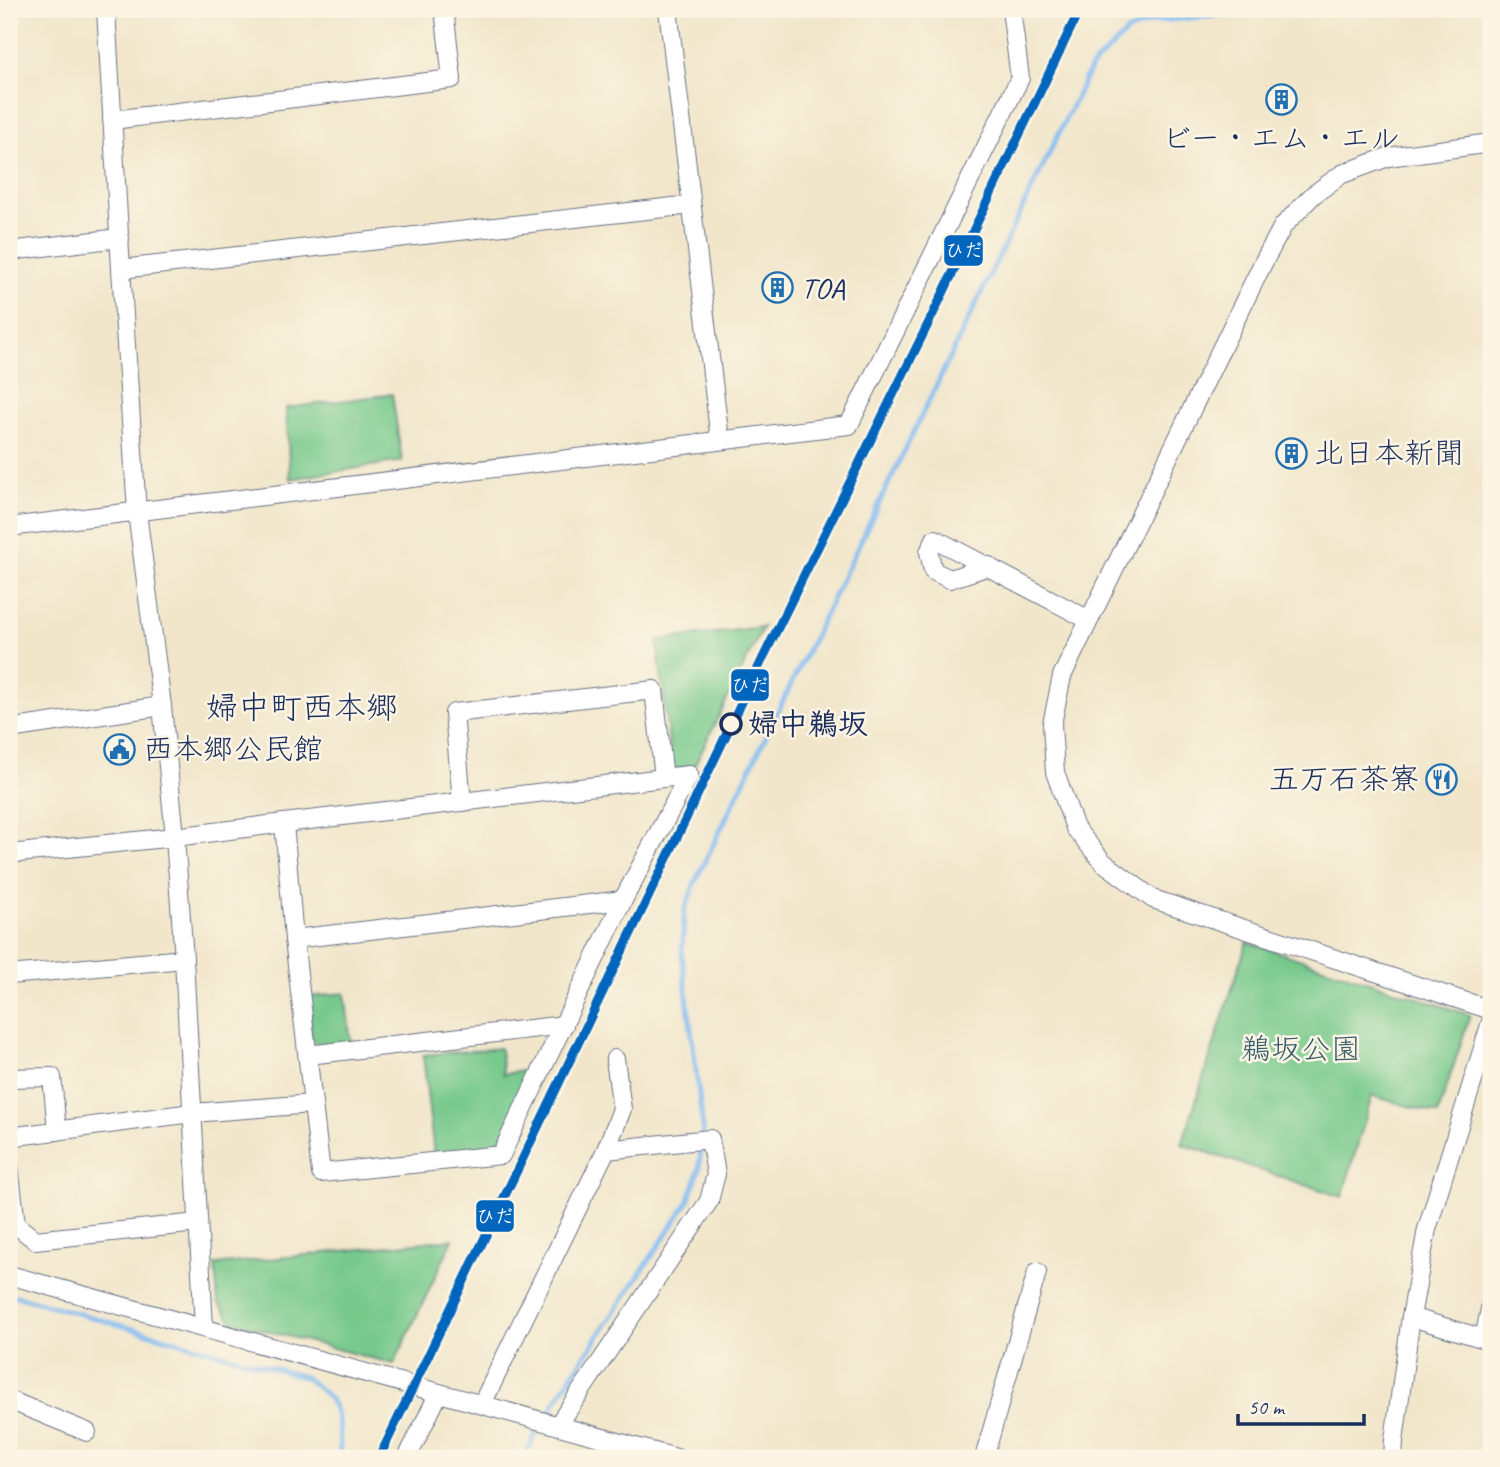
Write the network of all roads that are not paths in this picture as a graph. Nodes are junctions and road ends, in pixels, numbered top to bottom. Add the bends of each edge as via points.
1 (106, 9) edge
2 (444, 9) edge
3 (668, 9) edge
4 (1011, 9) edge
5 (112, 120) junction
6 (1491, 143) edge
7 (691, 205) junction
8 (120, 238) junction
9 (9, 251) edge
10 (121, 269) junction
11 (720, 440) junction
12 (138, 512) junction
13 (9, 527) edge
14 (989, 566) dead end
15 (1090, 620) junction
16 (162, 706) junction
17 (9, 729) edge
18 (664, 778) junction
19 (462, 802) junction
20 (284, 823) junction
21 (175, 837) junction
22 (9, 854) edge
23 (624, 900) junction
24 (294, 939) junction
25 (184, 959) junction
26 (9, 975) edge
27 (1491, 1010) edge
28 (1491, 1022) edge
29 (564, 1025) junction
30 (308, 1055) junction
31 (615, 1059) dead end
32 (9, 1077) edge
33 (313, 1104) junction
34 (191, 1113) junction
35 (57, 1131) junction
36 (9, 1137) edge
37 (606, 1150) junction
38 (9, 1166) edge
39 (198, 1223) junction
40 (1037, 1272) dead end
41 (9, 1275) edge
42 (1491, 1304) edge
43 (1411, 1317) junction
44 (204, 1328) junction
45 (1488, 1340) edge
46 (439, 1393) junction
47 (9, 1400) edge
48 (482, 1404) junction
49 (558, 1425) junction
50 (87, 1432) dead end
51 (407, 1458) edge
52 (676, 1458) edge
53 (984, 1458) edge
54 (1392, 1458) edge

1 - 5 street
2 - 5 street via 452,79
3 - 7 street
4 - 11 street via 1020,78 849,425
5 - 8 street
6 - 15 street via 1388,157 1342,174 1283,226
7 - 10 street
7 - 11 street
8 - 9 street
8 - 10 street
10 - 12 street
11 - 12 street
12 - 13 street
12 - 16 street
14 - 15 street
15 - 27 street via 1062,676 1052,724 1055,772 1075,828 1103,863 1153,899
16 - 17 street
16 - 21 street
18 - 19 street
18 - 19 street via 654,690 454,712
18 - 23 street via 689,775
19 - 20 street
20 - 21 street
20 - 24 street
21 - 22 street
21 - 25 street
23 - 24 street
23 - 29 street
24 - 30 street
25 - 26 street
25 - 34 street
28 - 43 street via 1427,1229
29 - 30 street
29 - 33 street via 501,1155 321,1172
30 - 33 street
31 - 37 street via 622,1109
32 - 35 street via 52,1076
33 - 34 street
34 - 35 street
34 - 39 street
35 - 36 street
37 - 48 street
37 - 49 street via 709,1139 716,1174 709,1201
38 - 39 street via 16,1225 35,1240
39 - 44 street
40 - 53 street
41 - 44 street
42 - 45 street
43 - 45 street
43 - 54 street
44 - 46 street
46 - 48 street
46 - 51 street
47 - 50 street
48 - 49 street
49 - 52 street

